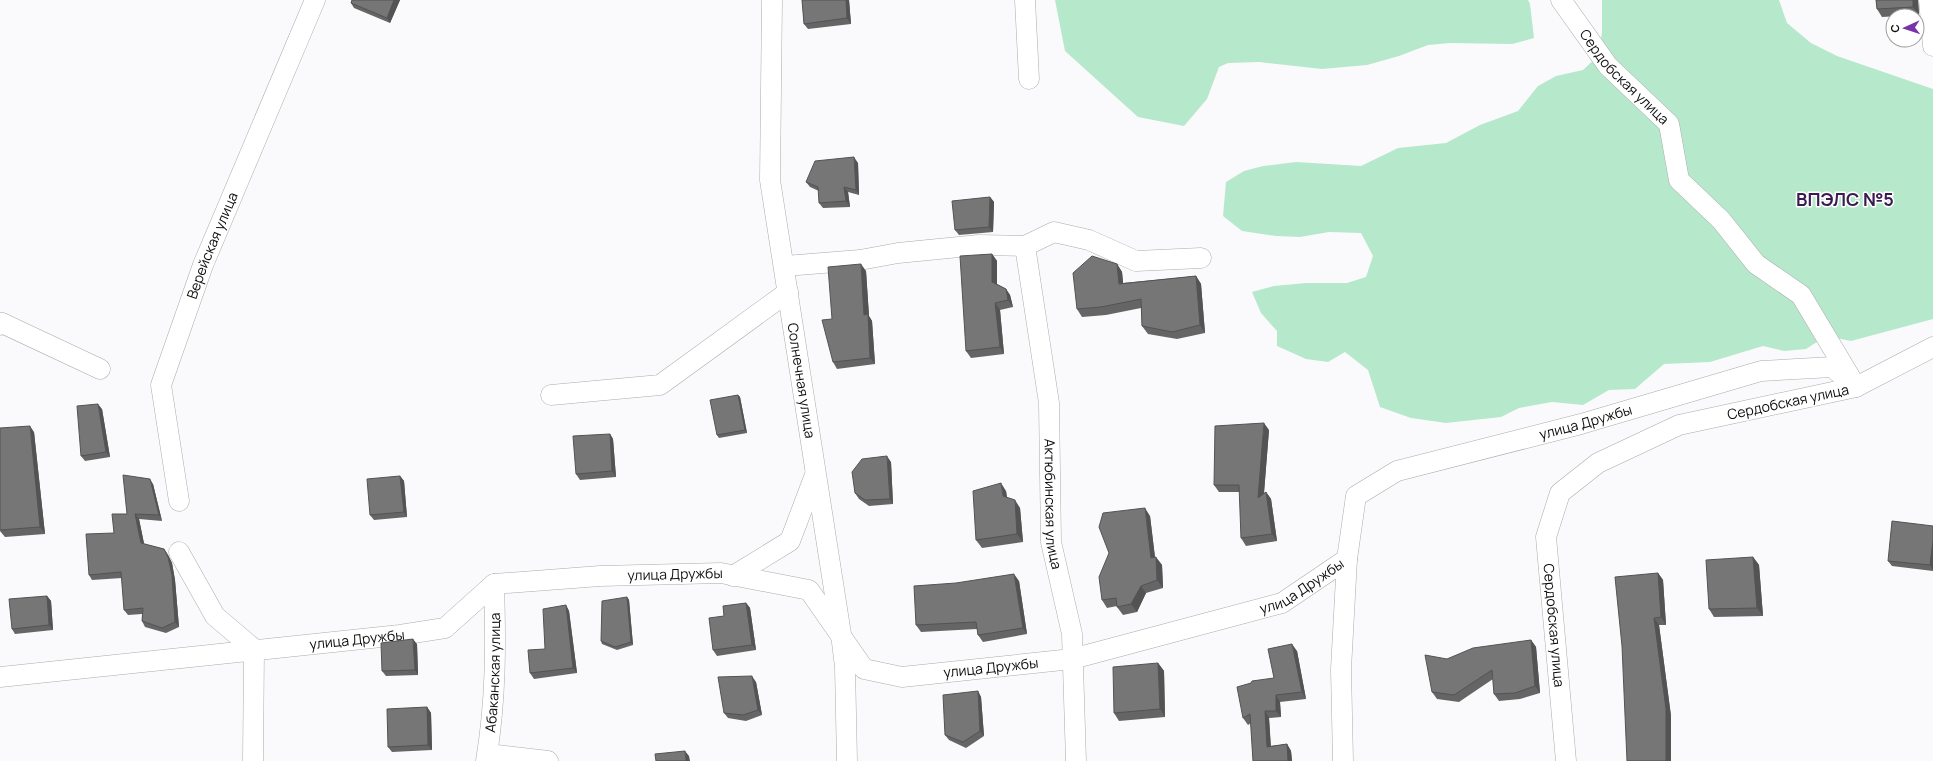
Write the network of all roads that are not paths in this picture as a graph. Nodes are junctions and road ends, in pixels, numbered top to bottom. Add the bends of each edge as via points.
1 (315, 0) edge
2 (772, 0) edge
3 (1025, 0) edge
4 (1561, 0) edge
5 (1929, 0) edge
6 (1933, 46) edge
7 (1029, 79) dead end
8 (1025, 246) junction
9 (1201, 258) dead end
10 (785, 266) junction
11 (788, 292) junction
12 (0, 324) edge
13 (1933, 347) edge
14 (100, 369) dead end
15 (1856, 387) junction
16 (551, 395) dead end
17 (816, 473) junction
18 (180, 501) dead end
19 (178, 552) dead end
20 (1347, 559) junction
21 (734, 576) junction
22 (494, 584) junction
23 (841, 634) junction
24 (254, 649) junction
25 (1072, 659) junction
26 (0, 677) edge
27 (487, 757) edge
28 (253, 761) edge
29 (548, 761) edge
30 (848, 761) edge
31 (1076, 761) edge
32 (1343, 761) edge
33 (1566, 761) edge

1 - 18 street, Верейская улица via 204,265 161,384
2 - 10 street, Солнечная улица via 770,180
3 - 7 street
4 - 15 street, Сердобская улица via 1608,66 1669,124 1679,180 1721,220 1756,264 1801,295
5 - 6 street
8 - 9 street via 1054,232 1089,240 1136,261
8 - 10 street via 979,245 898,253 860,260
8 - 25 street, Актюбинская улица via 1049,403 1051,542 1072,634
10 - 11 street, Солнечная улица
11 - 16 street via 660,385
11 - 17 street, Солнечная улица
12 - 14 street
13 - 15 street
15 - 20 street, улица Дружбы via 1832,367 1761,371 1581,424 1397,471 1356,496
15 - 33 street, Сердобская улица via 1679,425 1598,463 1560,493 1546,537
17 - 21 street via 790,540
17 - 23 street, Солнечная улица
19 - 24 street via 215,616
20 - 25 street, улица Дружбы via 1282,603
20 - 32 street via 1341,669
21 - 22 street, улица Дружбы via 600,576
21 - 23 street, улица Дружбы via 809,590
22 - 24 street, улица Дружбы via 445,628 400,635
22 - 27 street, Абаканская улица via 497,656
23 - 25 street, улица Дружбы via 864,669 902,677
23 - 30 street, Солнечная улица via 845,667
24 - 26 street, улица Дружбы
24 - 28 street
25 - 31 street, Актюбинская улица
27 - 29 street

